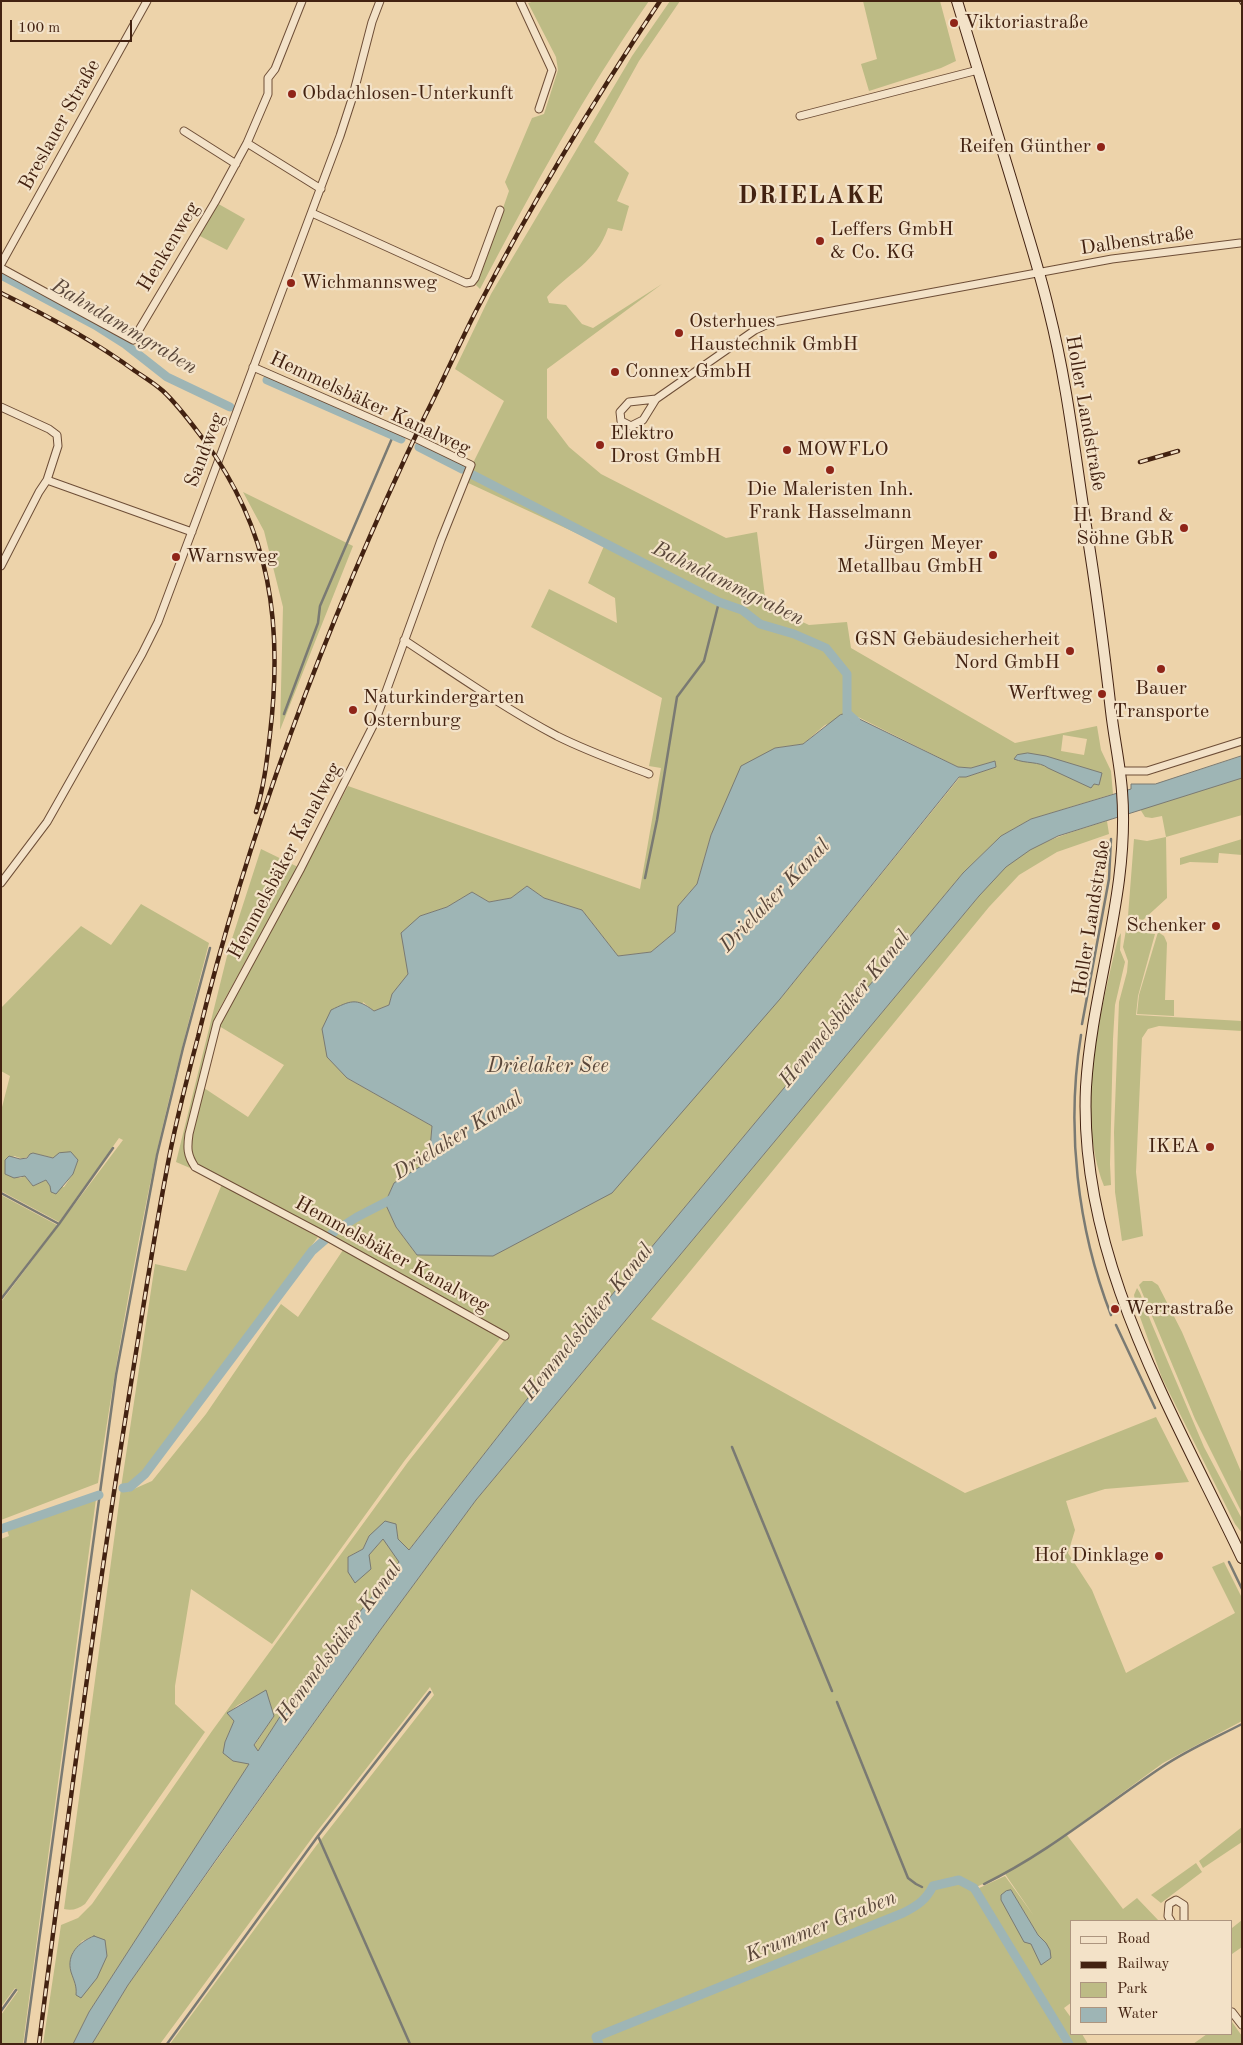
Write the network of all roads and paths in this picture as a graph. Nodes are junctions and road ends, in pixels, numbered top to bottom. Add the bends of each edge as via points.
1 (147, 1) edge
2 (302, 1) edge
3 (380, 1) edge
4 (520, 1) edge
5 (957, 1) edge
6 (978, 70) junction
7 (539, 109) dead end
8 (800, 116) dead end
9 (184, 131) dead end
10 (247, 143) junction
11 (236, 164) junction
12 (321, 189) junction
13 (500, 210) dead end
14 (312, 213) junction
15 (1240, 243) dead end
16 (1, 264) edge
17 (1, 268) edge
18 (1039, 273) junction
19 (253, 367) junction
20 (656, 399) junction
21 (1, 406) edge
22 (47, 480) junction
23 (192, 532) junction
24 (1, 566) edge
25 (404, 640) junction
26 (1242, 741) edge
27 (1120, 771) junction
28 (649, 774) dead end
29 (1, 883) edge
30 (505, 1336) dead end
31 (1242, 1557) edge
32 (1170, 1920) edge
33 (1184, 1920) edge
34 (1233, 2013) edge
35 (1242, 2025) edge

1 - 16 street, Breslauer Straße
2 - 10 street, Henkenweg via 275,69 268,78 268,94
3 - 12 street, Sandweg via 351,105
4 - 7 street via 552,70
5 - 6 main road, Holler Landstraße
6 - 8 street
6 - 18 main road, Holler Landstraße
9 - 11 street
10 - 11 street, Henkenweg
10 - 12 street
11 - 17 street, Henkenweg via 133,340
12 - 14 street, Sandweg
13 - 14 street via 475,278 466,283
14 - 19 street, Sandweg
15 - 18 street, Dalbenstraße via 1112,259
18 - 20 street, Dalbenstraße via 773,322 755,330
18 - 27 main road, Holler Landstraße via 1058,348 1069,414
19 - 23 street, Sandweg
19 - 25 street, Hemmelsbäker Kanalweg via 471,465
20 - 20 street via 638,424 631,426 621,421 620,412 630,402
21 - 22 street via 49,428 57,435 58,446
22 - 23 street
22 - 24 street
23 - 29 street, Sandweg via 162,613 142,654 47,822
25 - 28 street via 492,698 556,735
25 - 30 street, Hemmelsbäker Kanalweg via 371,731 217,1023 187,1150 195,1167
26 - 27 street via 1147,771
27 - 31 main road, Holler Landstraße via 1124,816 1119,886 1088,1063 1086,1135 1093,1190 1125,1307 1152,1373
32 - 33 street via 1169,1904 1176,1900 1184,1906
34 - 35 street

